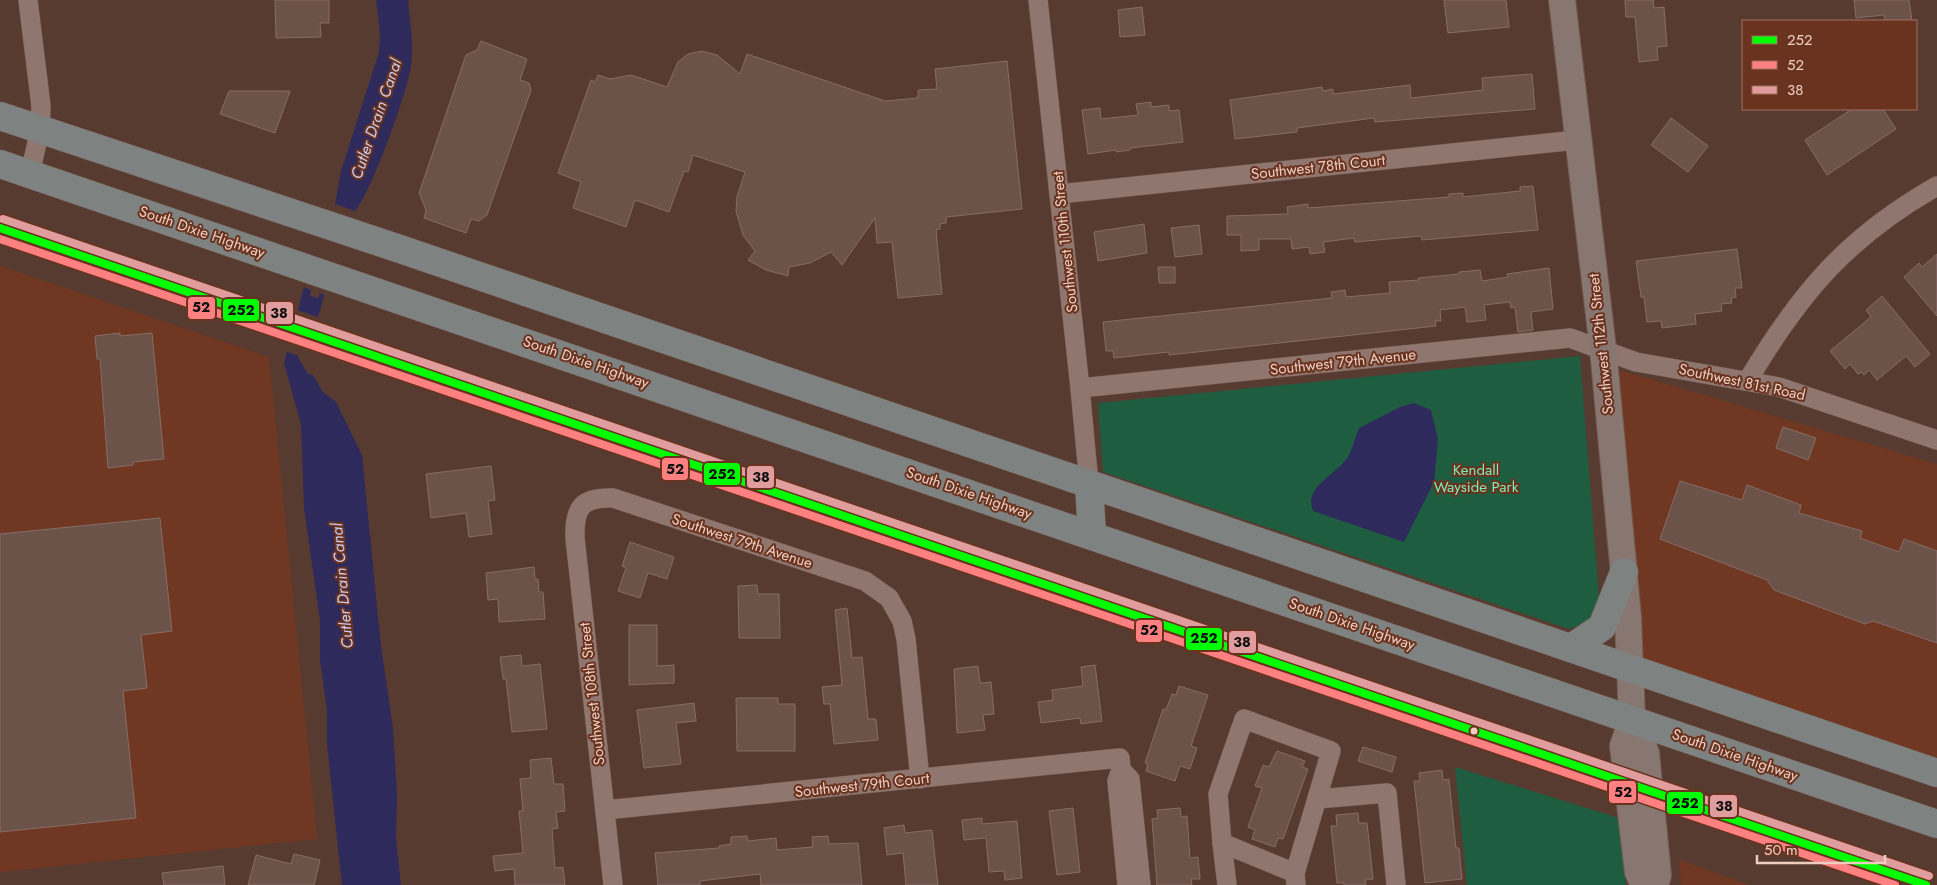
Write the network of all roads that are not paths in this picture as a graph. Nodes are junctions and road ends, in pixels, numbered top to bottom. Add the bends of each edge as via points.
1 (28, 0) edge
2 (1038, 0) edge
3 (1562, 0) edge
4 (0, 116) edge
5 (40, 129) junction
6 (1577, 140) junction
7 (0, 164) edge
8 (30, 174) junction
9 (1937, 186) edge
10 (1059, 194) junction
11 (1603, 350) junction
12 (1748, 380) junction
13 (1080, 388) junction
14 (1937, 440) edge
15 (1089, 484) junction
16 (582, 504) joint
17 (1092, 535) junction
18 (1624, 572) junction
19 (1571, 648) junction
20 (1631, 669) junction
21 (1632, 720) junction
22 (1121, 764) junction
23 (1937, 773) edge
24 (920, 779) junction
25 (1318, 799) junction
26 (604, 810) junction
27 (1937, 824) edge
28 (1222, 843) junction
29 (1295, 879) edge
30 (613, 885) edge
31 (1127, 885) edge
32 (1141, 885) edge
33 (1227, 885) edge
34 (1396, 885) edge
35 (1644, 885) edge
36 (1656, 885) edge

1 - 5 street via 41,106
2 - 10 street, Southwest 110th Street
3 - 6 main road, Southwest 112th Street
4 - 5 highway
5 - 8 street
5 - 15 highway
6 - 10 street, Southwest 78th Court
6 - 11 main road, Southwest 112th Street
7 - 8 highway, South Dixie Highway
8 - 17 highway, South Dixie Highway
9 - 12 street via 1880,222 1817,279 1783,323
10 - 13 street, Southwest 110th Street
11 - 12 street, Southwest 81st Road via 1636,362
11 - 13 street, Southwest 79th Avenue via 1570,338
11 - 18 main road, Southwest 112th Street
12 - 14 street, Southwest 81st Road via 1806,394
13 - 15 street, Southwest 110th Street
15 - 17 highway
15 - 19 highway
16 - 24 street, Southwest 79th Avenue via 614,498 865,581 883,592 895,605 906,638
16 - 26 street, Southwest 108th Street via 574,524 575,538
17 - 21 highway, South Dixie Highway
18 - 19 highway via 1602,627
18 - 20 main road, Southwest 112th Street
19 - 20 highway
20 - 21 main road, Southwest 112th Street
20 - 23 highway
21 - 27 highway, South Dixie Highway
21 - 35 main road, Southwest 112th Street via 1624,746 1638,872
21 - 36 main road, Southwest 112th Street via 1646,753 1658,875
22 - 24 street, Southwest 79th Court
22 - 31 street via 1117,781
22 - 32 street via 1130,780
24 - 26 street, Southwest 79th Court
25 - 28 street via 1331,751 1244,719 1218,794
25 - 29 street
25 - 34 street via 1387,793
26 - 30 street, Southwest 108th Street
28 - 29 street
28 - 33 street

